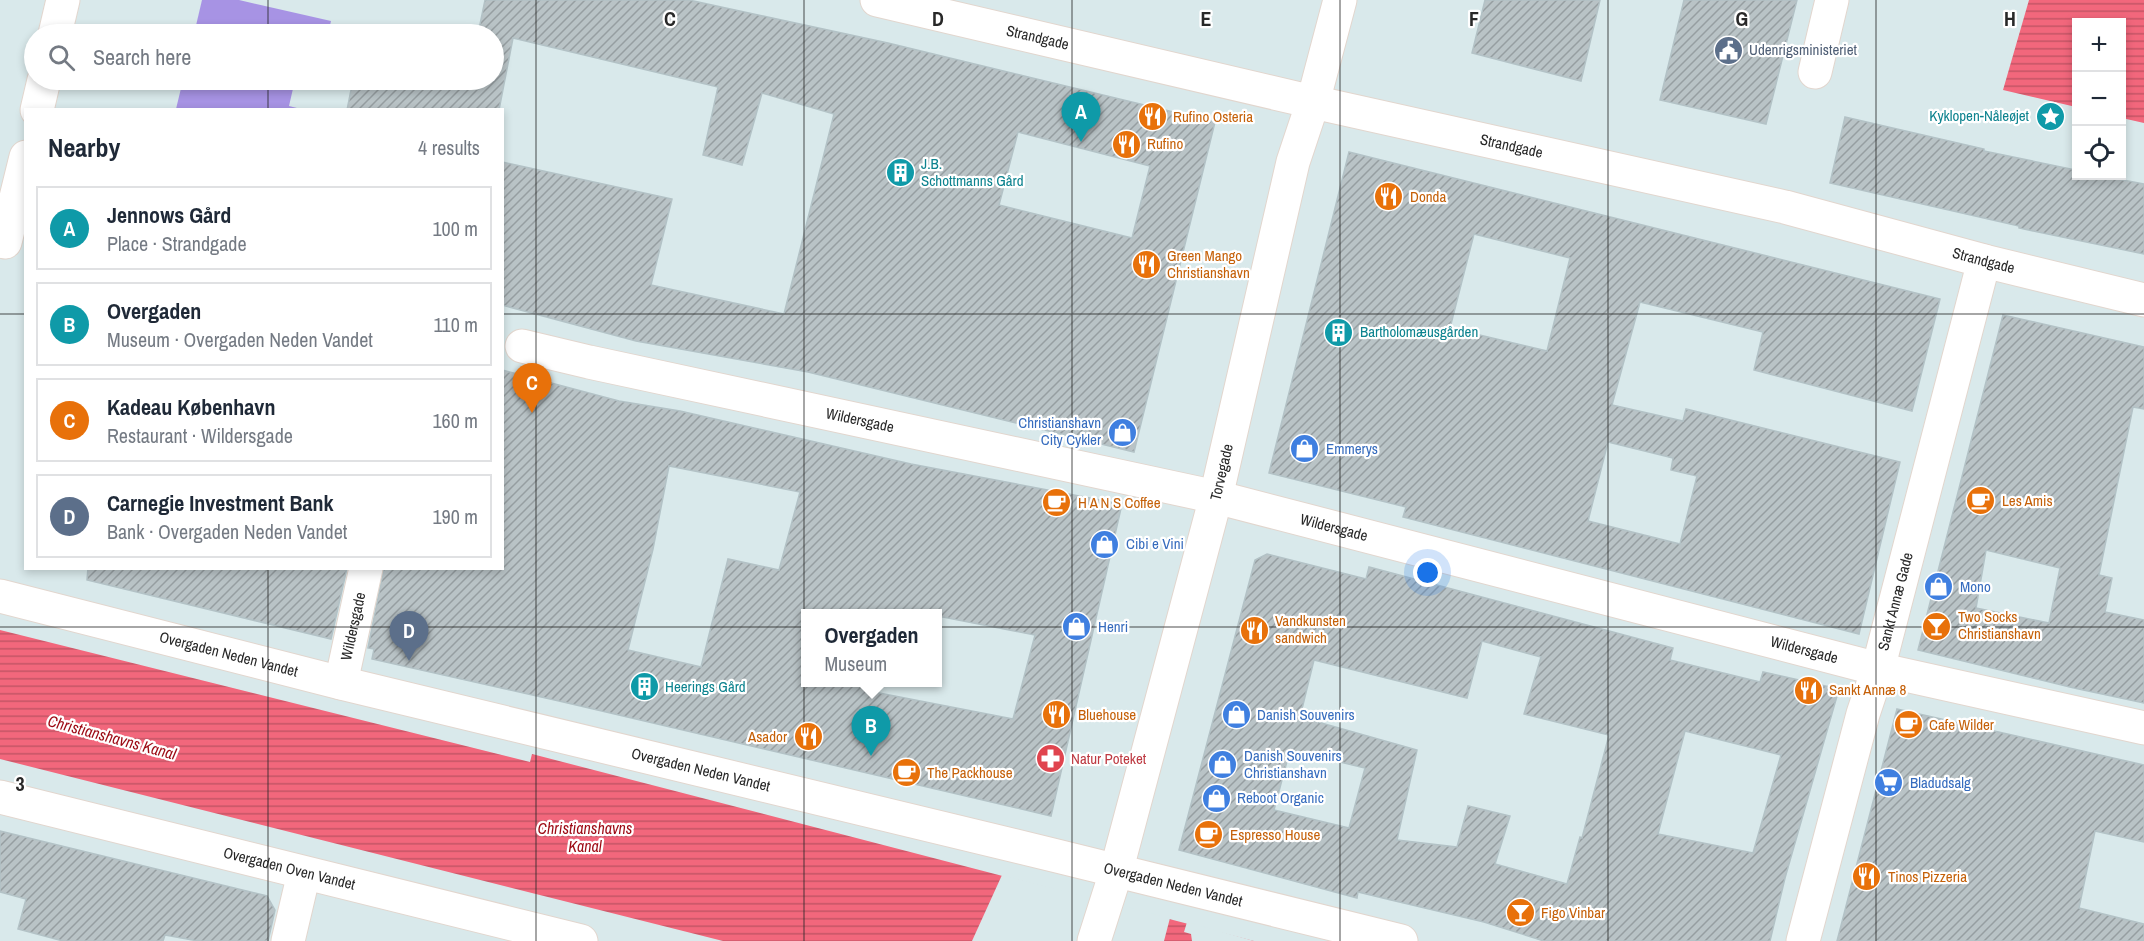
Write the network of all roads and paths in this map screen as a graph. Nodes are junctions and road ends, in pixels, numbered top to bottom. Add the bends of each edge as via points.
1 (63, 0) edge
2 (877, 0) edge
3 (1340, 0) edge
4 (1832, 0) edge
5 (926, 5) edge
6 (57, 24) edge
7 (1815, 72) dead end
8 (42, 90) edge
9 (1313, 102) junction
10 (37, 108) edge
11 (24, 168) edge
12 (10, 243) edge
13 (1984, 261) junction
14 (2144, 300) edge
15 (509, 343) edge
16 (1216, 497) junction
17 (366, 570) edge
18 (0, 596) edge
19 (1878, 669) junction
20 (341, 683) junction
21 (2144, 728) edge
22 (0, 797) edge
23 (304, 873) junction
24 (1114, 878) junction
25 (288, 941) edge
26 (581, 941) edge
27 (1094, 941) edge
28 (1401, 941) edge
29 (1803, 941) edge

1 - 6 street
2 - 5 street, Strandgade
3 - 9 street, Torvegade
4 - 7 street
5 - 9 street, Strandgade
8 - 10 street
9 - 13 street, Strandgade via 1785,207
9 - 16 street, Torvegade via 1293,162
11 - 12 street
13 - 14 street, Strandgade
13 - 19 street, Sankt Annæ Gade
15 - 16 street, Wildersgade
16 - 19 street, Wildersgade
16 - 24 street, Torvegade
17 - 20 street, Wildersgade
18 - 20 street, Overgaden Neden Vandet
19 - 21 street, Wildersgade
19 - 29 street, Sankt Annæ Gade
20 - 24 street, Overgaden Neden Vandet
22 - 23 street, Overgaden Oven Vandet
23 - 25 street
23 - 26 street, Overgaden Oven Vandet
24 - 27 street, Torvegade
24 - 28 street, Overgaden Neden Vandet

